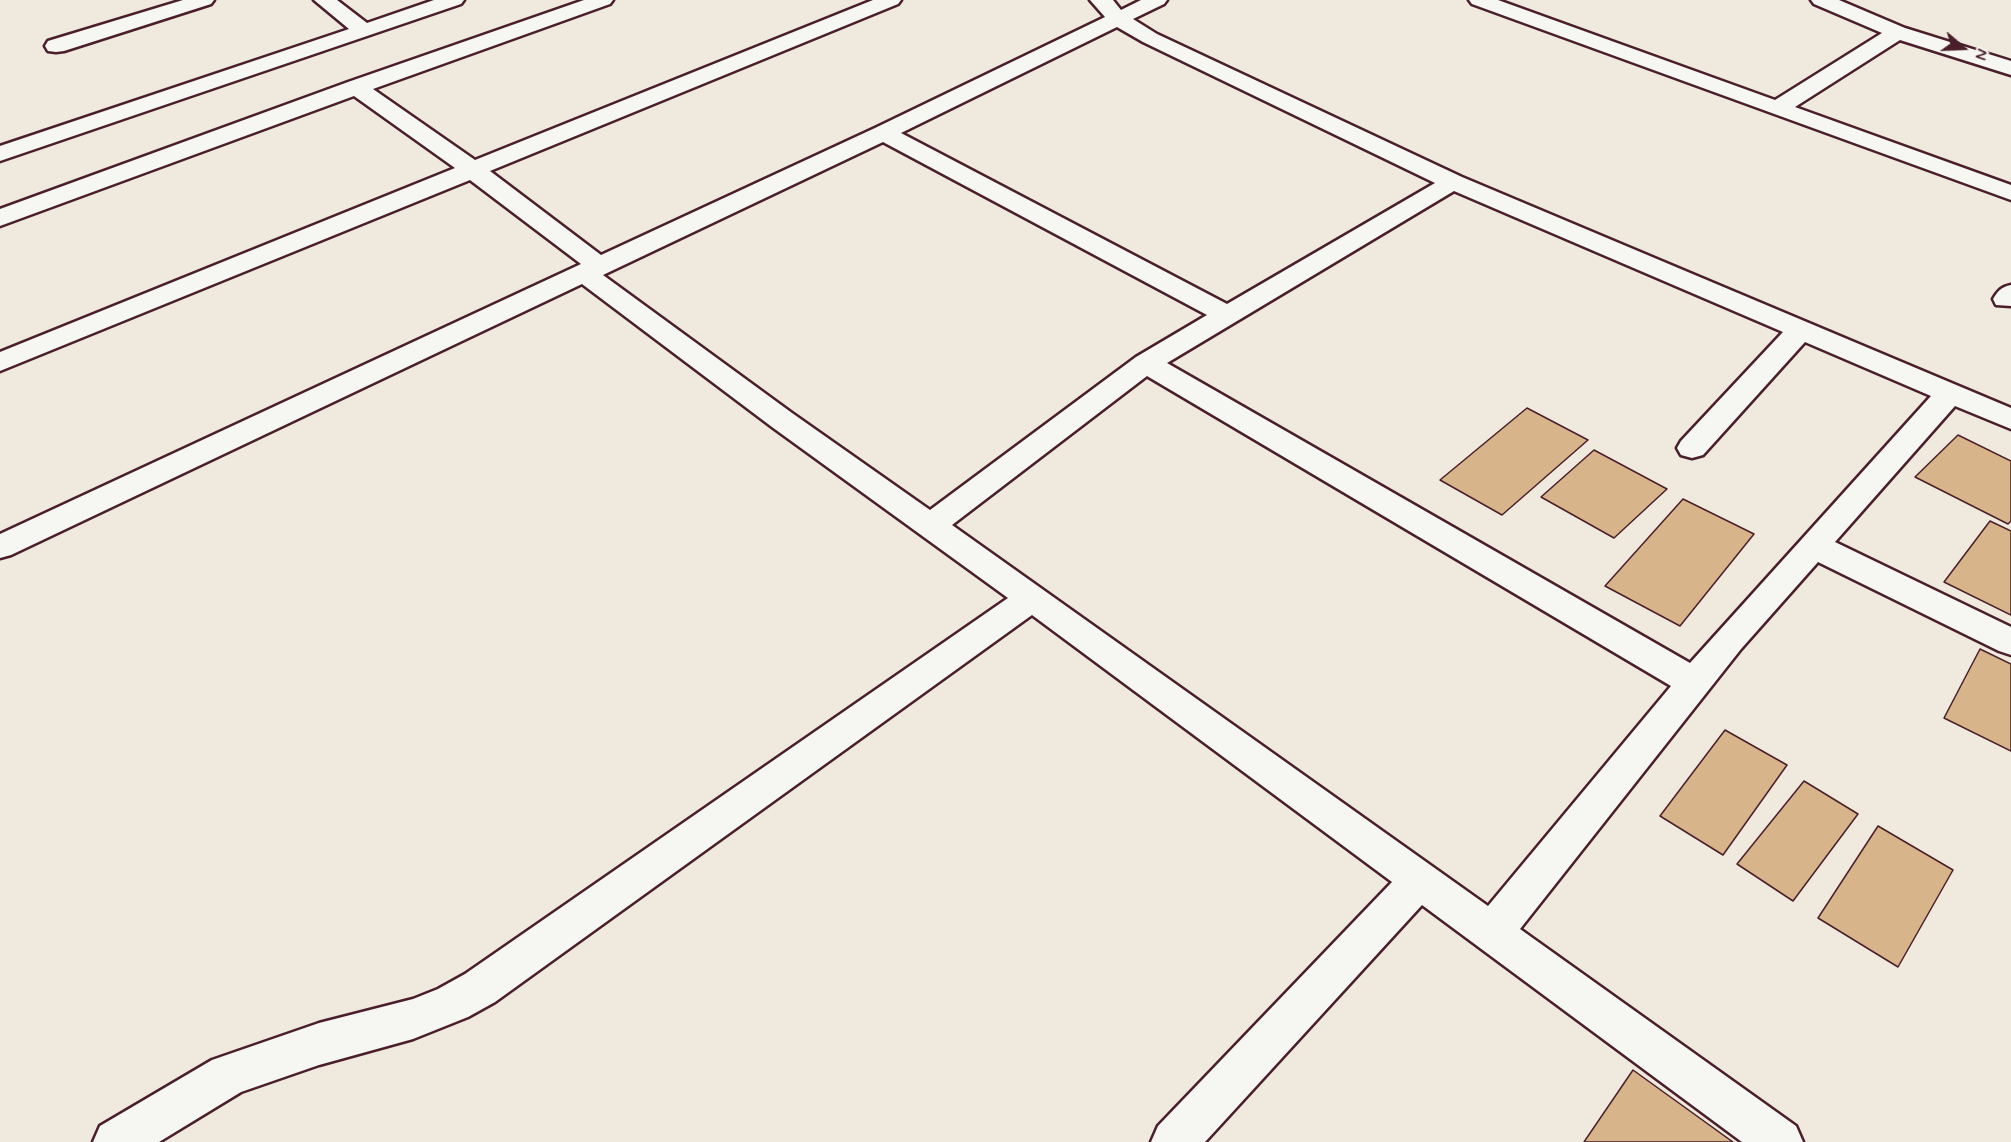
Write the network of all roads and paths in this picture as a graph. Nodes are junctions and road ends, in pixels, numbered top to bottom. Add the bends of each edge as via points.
1 (204, 0) edge
2 (324, 0) edge
3 (454, 0) edge
4 (603, 0) edge
5 (891, 0) edge
6 (1157, 0) edge
7 (1479, 0) edge
8 (1821, 0) edge
9 (1108, 9) edge
10 (364, 30) junction
11 (1898, 32) junction
12 (56, 46) dead end
13 (2011, 68) edge
14 (356, 87) junction
15 (1776, 109) junction
16 (883, 133) junction
17 (0, 154) edge
18 (473, 170) junction
19 (1453, 182) junction
20 (2011, 193) edge
21 (0, 218) edge
22 (592, 270) junction
23 (1227, 315) junction
24 (1800, 330) junction
25 (0, 362) edge
26 (1146, 363) junction
27 (1950, 393) junction
28 (2011, 419) edge
29 (1692, 448) dead end
30 (931, 525) junction
31 (1814, 546) junction
32 (0, 547) edge
33 (1032, 598) junction
34 (2011, 642) edge
35 (1695, 683) junction
36 (1420, 880) junction
37 (1492, 932) junction
38 (117, 1142) edge
39 (1174, 1142) edge
40 (1780, 1142) edge

1 - 12 street
2 - 10 street
3 - 10 street
4 - 14 street
5 - 18 street
6 - 9 street
7 - 15 street
8 - 11 street
9 - 16 street
9 - 19 street via 1150,38
10 - 17 street
11 - 13 street
11 - 15 street
14 - 18 street
14 - 21 street
15 - 20 street
16 - 22 street
16 - 23 street
18 - 22 street
18 - 25 street
19 - 23 street
19 - 24 street
22 - 30 street via 782,420
22 - 32 street
23 - 26 street
24 - 27 street
24 - 29 street
26 - 30 street
26 - 35 street
27 - 28 street
27 - 31 street
30 - 33 street
31 - 34 street
31 - 35 street
33 - 36 street
33 - 38 street via 480,988 413,1019 319,1044 228,1075
35 - 37 street
36 - 37 street
36 - 39 street
37 - 40 street

